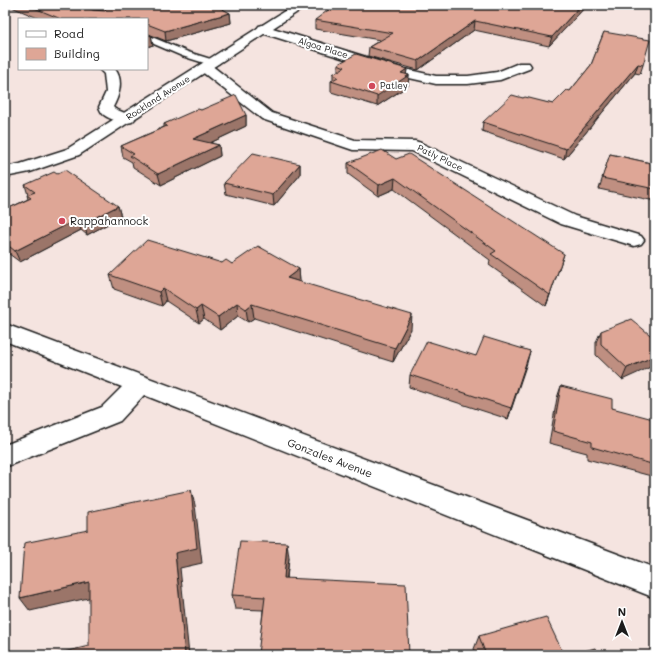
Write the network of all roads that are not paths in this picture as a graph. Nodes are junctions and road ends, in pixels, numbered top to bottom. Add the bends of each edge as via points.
1 (302, 5) edge
2 (263, 29) junction
3 (148, 38) edge
4 (210, 65) junction
5 (524, 66) dead end
6 (107, 70) edge
7 (126, 119) junction
8 (5, 172) edge
9 (634, 240) dead end
10 (5, 332) edge
11 (140, 384) junction
12 (5, 456) edge
13 (655, 583) edge

1 - 2 street, Rockland Avenue
2 - 4 street, Rockland Avenue
2 - 5 street, Algoa Place via 401,72 436,80 500,76
3 - 4 lane
4 - 7 street, Rockland Avenue
4 - 9 street, Patly Place via 267,116 352,145 415,146 568,220
6 - 7 street via 111,73 113,92 106,106 109,112
7 - 8 street, Rockland Avenue via 73,152
10 - 11 street, Gonzales Avenue
11 - 12 street via 111,414
11 - 13 street, Gonzales Avenue

